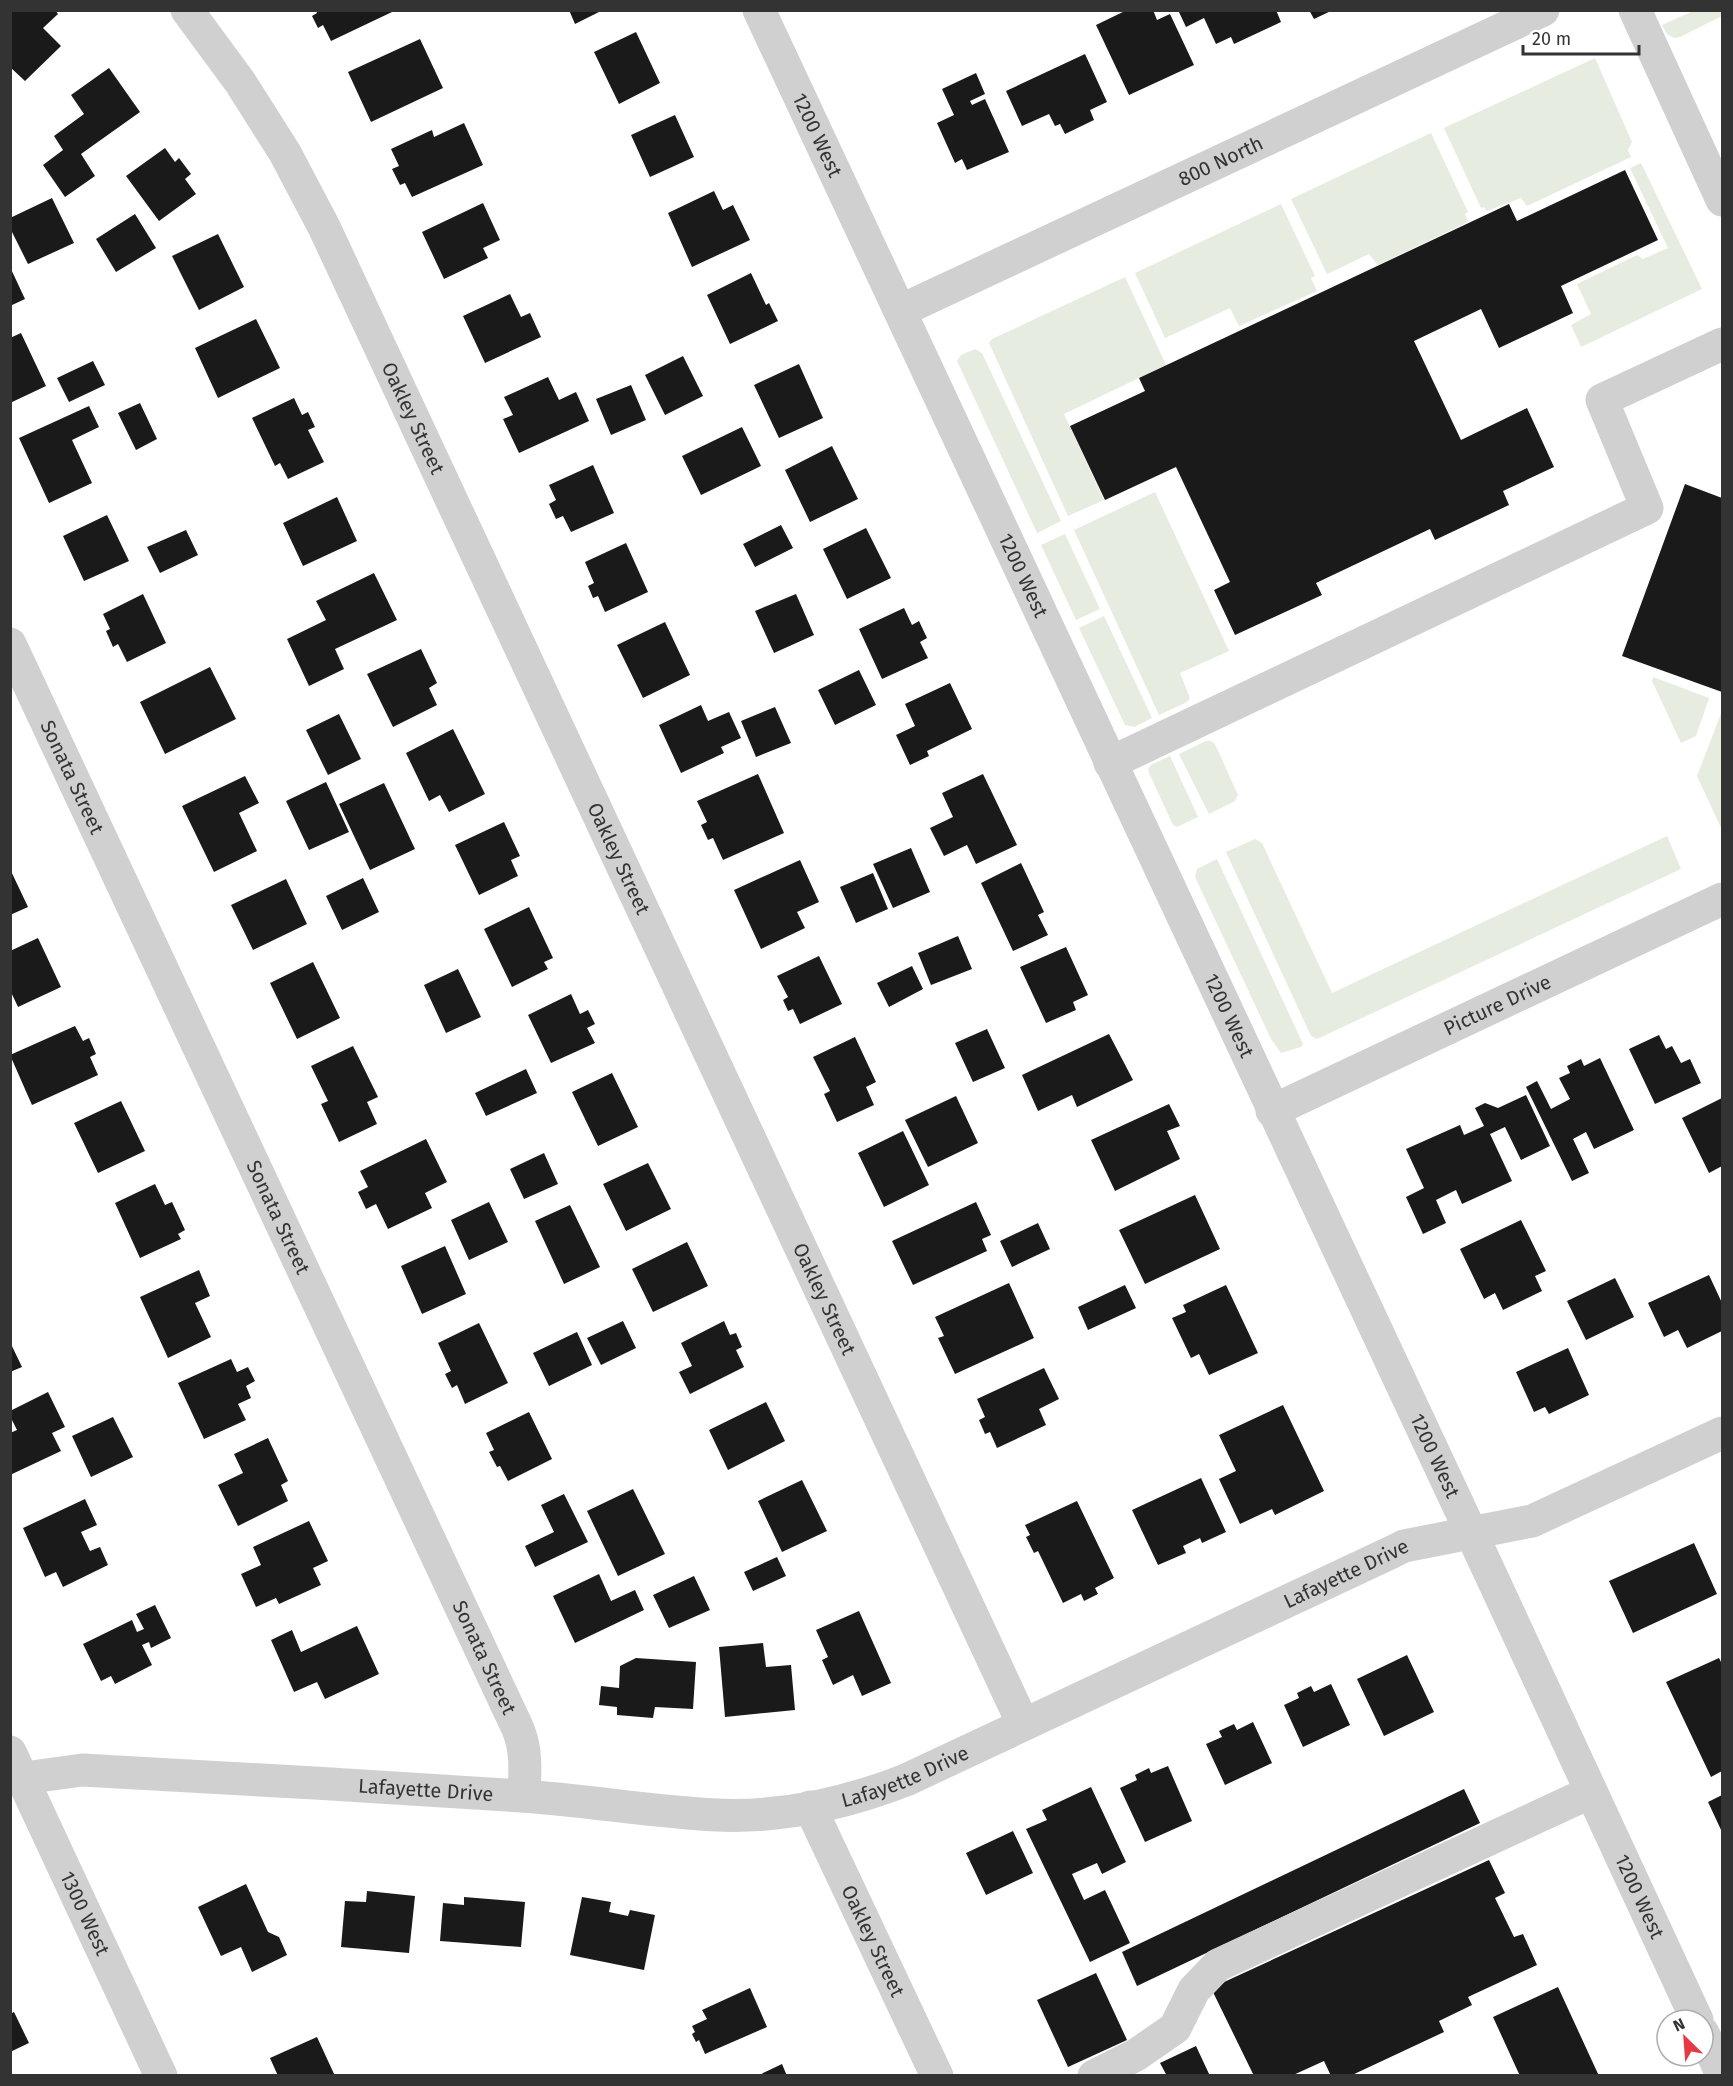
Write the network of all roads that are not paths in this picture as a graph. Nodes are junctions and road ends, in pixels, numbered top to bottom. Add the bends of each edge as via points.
1 (187, 10) edge
2 (759, 10) edge
3 (1543, 10) edge
4 (1635, 10) edge
5 (1722, 200) edge
6 (900, 311) junction
7 (1722, 344) edge
8 (10, 644) edge
9 (1110, 763) junction
10 (1722, 899) edge
11 (1272, 1111) junction
12 (1722, 1433) edge
13 (1470, 1533) junction
14 (1023, 1724) junction
15 (15, 1770) edge
16 (1591, 1792) junction
17 (524, 1796) junction
18 (810, 1807) junction
19 (1691, 2008) edge
20 (1715, 2060) edge
21 (1722, 2075) edge
22 (161, 2076) edge
23 (937, 2076) edge
24 (1095, 2076) edge

1 - 14 street, Oakley Street via 240,82 285,153 324,227
2 - 6 street, 1200 West
3 - 6 street, 800 North
4 - 5 street
6 - 9 street, 1200 West
7 - 9 street via 1602,400 1647,508
8 - 17 street, Sonata Street via 524,1742
9 - 11 street, 1200 West
10 - 11 street, Picture Drive
11 - 13 street, 1200 West
12 - 13 street, Lafayette Drive via 1532,1521
13 - 14 street, Lafayette Drive via 1404,1546
13 - 16 street, 1200 West
14 - 18 street, Lafayette Drive via 885,1788
15 - 17 street, Lafayette Drive via 82,1770
15 - 22 street, 1300 West
16 - 19 street, 1200 West
16 - 24 street via 1218,1965 1194,1990 1175,2028 1136,2055
17 - 18 street, Lafayette Drive via 716,1815
18 - 23 street, Oakley Street
20 - 21 street

